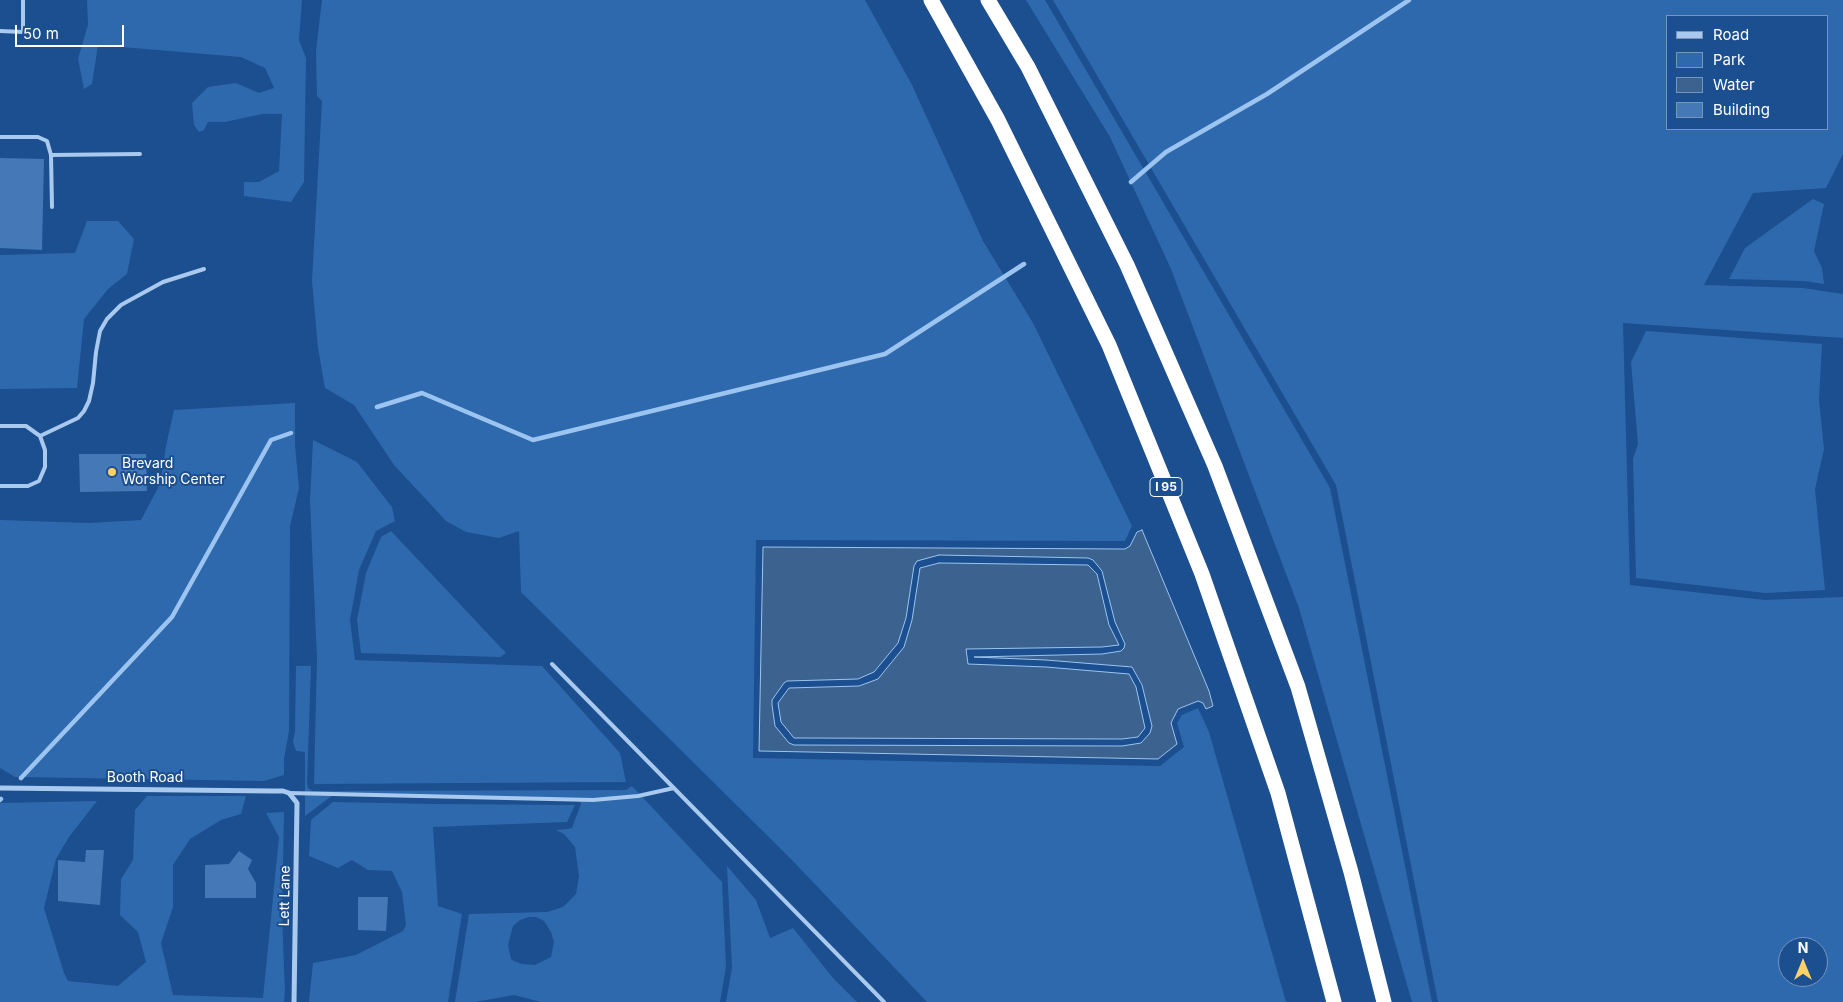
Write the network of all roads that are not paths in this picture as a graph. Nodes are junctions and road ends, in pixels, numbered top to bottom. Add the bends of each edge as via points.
1 (23, 0) edge
2 (931, 0) edge
3 (988, 0) edge
4 (0, 31) edge
5 (0, 138) edge
6 (140, 154) dead end
7 (52, 155) junction
8 (52, 208) dead end
9 (204, 270) dead end
10 (0, 426) edge
11 (40, 436) junction
12 (0, 486) edge
13 (552, 664) dead end
14 (0, 788) edge
15 (674, 788) junction
16 (289, 793) junction
17 (294, 1002) edge
18 (884, 1002) edge
19 (1334, 1002) edge
20 (1384, 1002) edge

1 - 4 lane via 23,32
2 - 19 highway, I 95 via 998,120 1109,346 1198,565 1278,793
3 - 20 highway via 1028,67 1127,265 1215,466 1298,687
5 - 7 lane via 42,138 47,141
6 - 7 lane
7 - 8 lane
9 - 11 lane via 163,282 121,305 107,319 100,331 93,383 84,411 78,418
10 - 11 lane via 26,426
11 - 12 lane via 46,450 46,467 39,481 28,486
13 - 15 lane
14 - 16 street, Booth Road
15 - 16 lane via 638,796 593,800
15 - 18 lane
16 - 17 street, Lett Lane via 297,803

